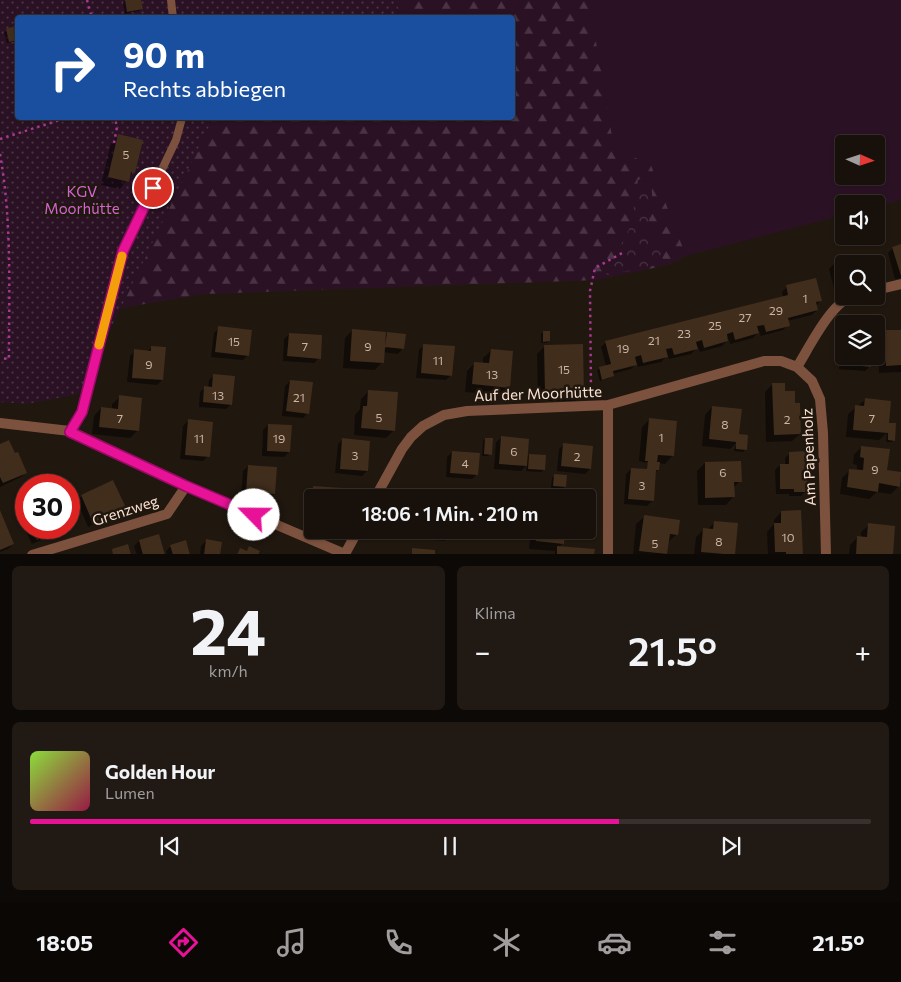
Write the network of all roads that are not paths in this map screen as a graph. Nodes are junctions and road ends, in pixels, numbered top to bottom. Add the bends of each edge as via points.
1 (171, 0) edge
2 (173, 15) edge
3 (181, 120) edge
4 (901, 284) edge
5 (885, 288) edge
6 (840, 305) edge
7 (797, 367) junction
8 (608, 405) junction
9 (0, 422) edge
10 (70, 432) junction
11 (186, 486) junction
12 (380, 489) edge
13 (353, 539) edge
14 (32, 554) edge
15 (345, 554) edge
16 (608, 554) edge
17 (826, 554) edge

1 - 2 lane
3 - 10 lane via 176,140 123,251 82,412
4 - 5 street
6 - 7 street
7 - 8 street, Auf der Moorhütte via 781,361 764,361
7 - 17 street, Am Papenholz via 812,381 820,399
8 - 12 street, Auf der Moorhütte via 467,411 444,415 411,437
8 - 16 street
9 - 10 street
10 - 11 street
11 - 14 street, Grenzweg via 167,514
11 - 15 street
13 - 15 street

